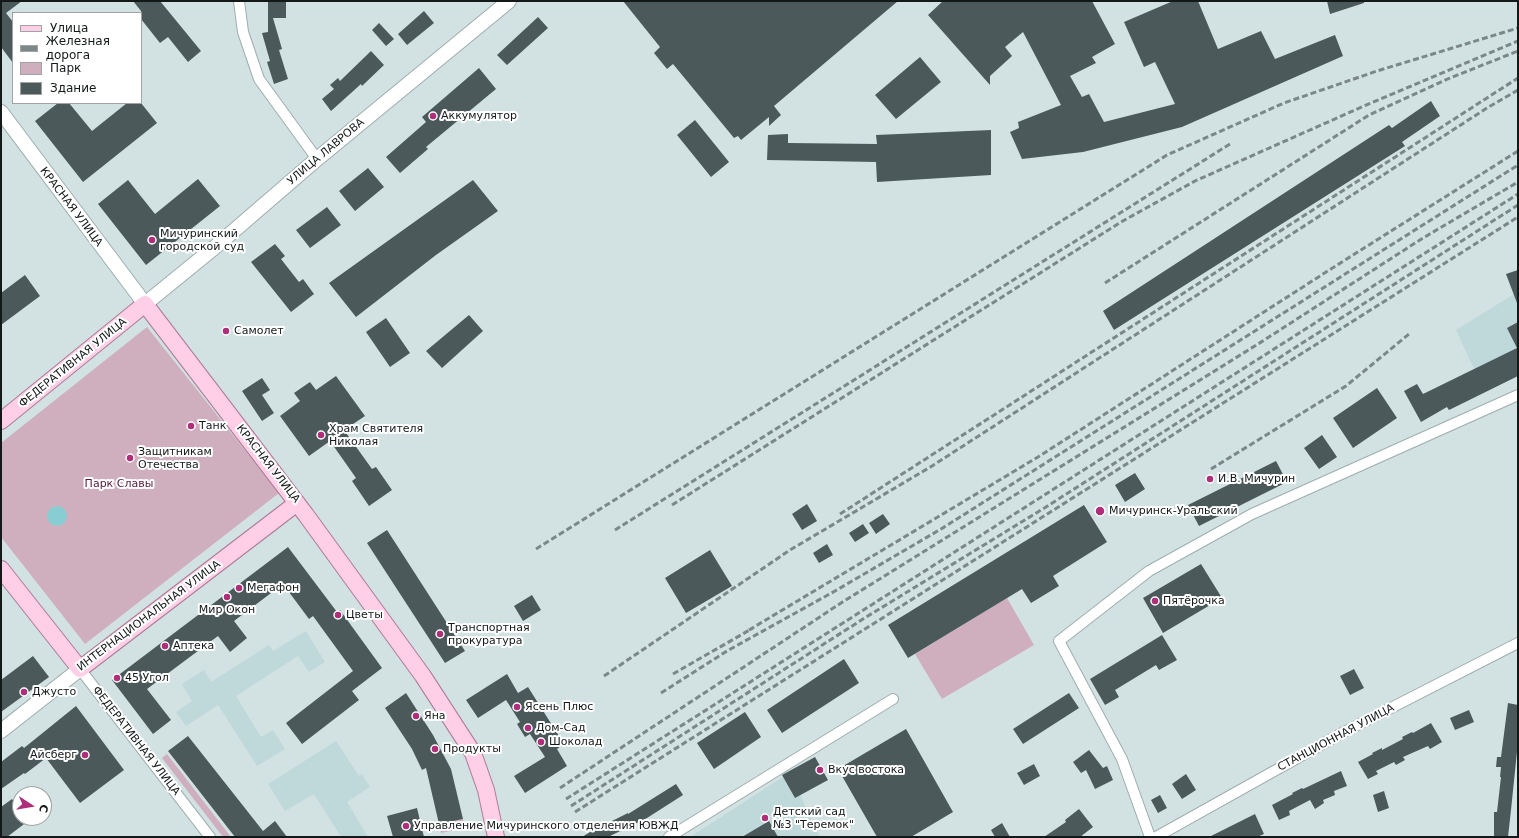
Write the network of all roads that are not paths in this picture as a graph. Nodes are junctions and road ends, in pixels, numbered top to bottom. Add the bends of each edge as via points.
1 (239, 1) edge
2 (509, 1) edge
3 (1, 112) edge
4 (317, 159) junction
5 (145, 304) junction
6 (1518, 395) edge
7 (1, 421) edge
8 (297, 503) junction
9 (1, 569) edge
10 (1518, 643) edge
11 (80, 669) junction
12 (893, 699) dead end
13 (1, 731) edge
14 (210, 837) edge
15 (496, 837) edge
16 (670, 837) edge
17 (1150, 837) edge
18 (1156, 837) edge

1 - 4 street via 243,32 259,79
2 - 4 main road, УЛИЦА ЛАВРОВА
3 - 5 main road, КРАСНАЯ УЛИЦА
4 - 5 main road, УЛИЦА ЛАВРОВА
5 - 7 main road, ФЕДЕРАТИВНАЯ УЛИЦА
5 - 8 main road, КРАСНАЯ УЛИЦА
6 - 17 street via 1252,514 1149,571 1059,641 1122,759
8 - 11 main road, ИНТЕРНАЦИОНАЛЬНАЯ УЛИЦА
8 - 15 main road, КРАСНАЯ УЛИЦА via 423,676 473,753 486,790
9 - 11 main road, ФЕДЕРАТИВНАЯ УЛИЦА
10 - 18 street, СТАНЦИОННАЯ УЛИЦА via 1344,732
11 - 13 main road, ИНТЕРНАЦИОНАЛЬНАЯ УЛИЦА
11 - 14 street, ФЕДЕРАТИВНАЯ УЛИЦА
12 - 16 street

